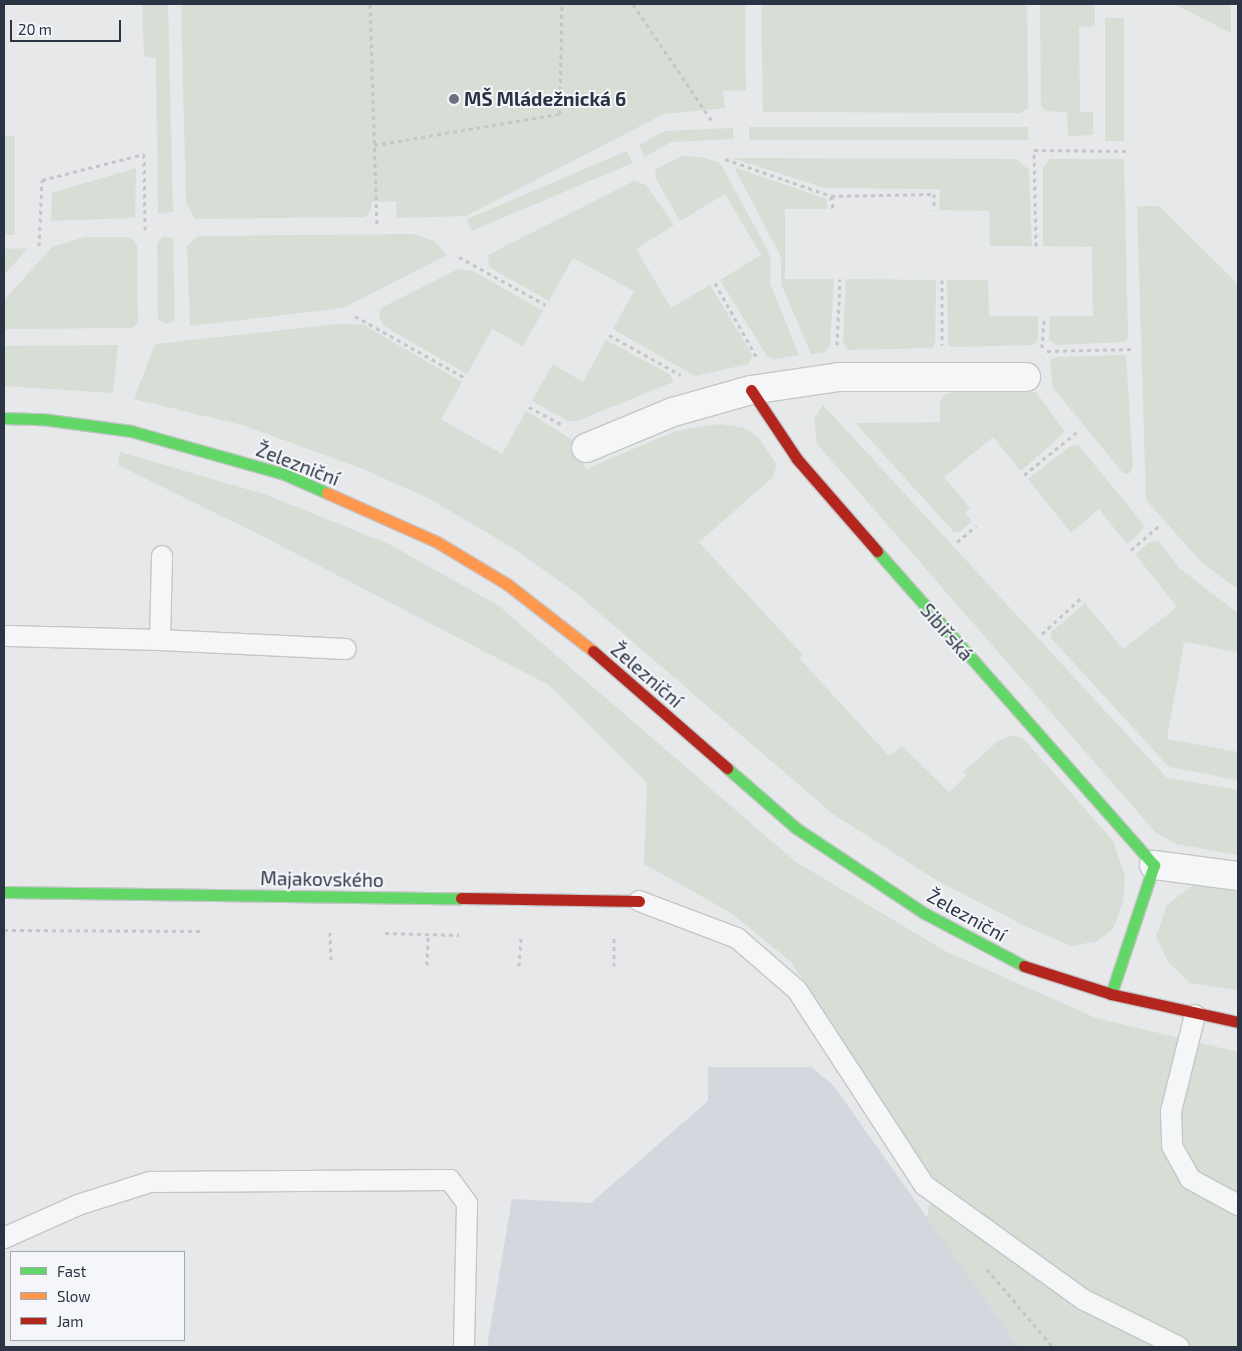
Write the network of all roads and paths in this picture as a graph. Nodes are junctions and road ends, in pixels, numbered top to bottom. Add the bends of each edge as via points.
1 (370, 4) edge
2 (562, 4) edge
3 (633, 4) edge
4 (712, 121) dead end
5 (374, 144) junction
6 (1130, 151) dead end
7 (725, 159) dead end
8 (831, 196) junction
9 (833, 209) dead end
10 (934, 210) dead end
11 (377, 228) dead end
12 (145, 230) dead end
13 (39, 246) dead end
14 (1036, 246) dead end
15 (459, 258) dead end
16 (840, 279) dead end
17 (942, 280) dead end
18 (715, 283) dead end
19 (546, 305) dead end
20 (355, 316) dead end
21 (1044, 316) dead end
22 (610, 335) dead end
23 (837, 348) dead end
24 (1134, 349) dead end
25 (942, 353) dead end
26 (758, 359) dead end
27 (1026, 377) dead end
28 (464, 378) dead end
29 (686, 378) dead end
30 (751, 390) junction
31 (529, 407) dead end
32 (4, 418) edge
33 (1077, 432) dead end
34 (579, 439) joint
35 (1024, 474) dead end
36 (1160, 525) dead end
37 (976, 526) dead end
38 (957, 542) dead end
39 (1131, 550) dead end
40 (162, 556) dead end
41 (1081, 598) dead end
42 (1042, 634) dead end
43 (4, 636) edge
44 (160, 640) junction
45 (346, 649) dead end
46 (1154, 865) junction
47 (1238, 876) edge
48 (4, 892) edge
49 (639, 901) joint
50 (330, 932) dead end
51 (428, 934) dead end
52 (520, 934) dead end
53 (614, 936) dead end
54 (331, 964) dead end
55 (427, 965) dead end
56 (519, 966) dead end
57 (614, 966) dead end
58 (1112, 994) junction
59 (1195, 1015) junction
60 (1238, 1022) edge
61 (1238, 1205) edge
62 (4, 1238) edge
63 (464, 1347) edge
64 (1179, 1347) edge

1 - 5 path
2 - 5 path via 560,114
3 - 4 path
5 - 11 path
6 - 14 path via 1034,150
7 - 8 path
8 - 9 path
8 - 10 path via 934,194
12 - 13 path via 144,154 42,180
15 - 19 path
16 - 23 path
17 - 25 path
18 - 26 path
20 - 28 path
21 - 24 path via 1042,351
22 - 29 path
27 - 30 street via 839,377
30 - 34 street
30 - 46 street, Sibiřská via 797,458
31 - 34 path
32 - 58 street, Železniční via 42,419 131,431 284,474 437,542 507,584 572,632 796,828 924,913 1028,968
33 - 35 path
36 - 39 path
37 - 38 path
40 - 44 lane
41 - 42 path
43 - 44 lane
44 - 45 lane
46 - 47 street
46 - 58 street
48 - 49 street, Majakovského
49 - 64 lane via 737,938 797,990 924,1185 1084,1300
50 - 54 path
51 - 55 path
52 - 56 path
53 - 57 path
58 - 59 street, Železniční
59 - 60 street, Železniční
59 - 61 lane via 1171,1111 1172,1146 1190,1179
62 - 63 lane via 78,1205 150,1182 450,1180 467,1203

